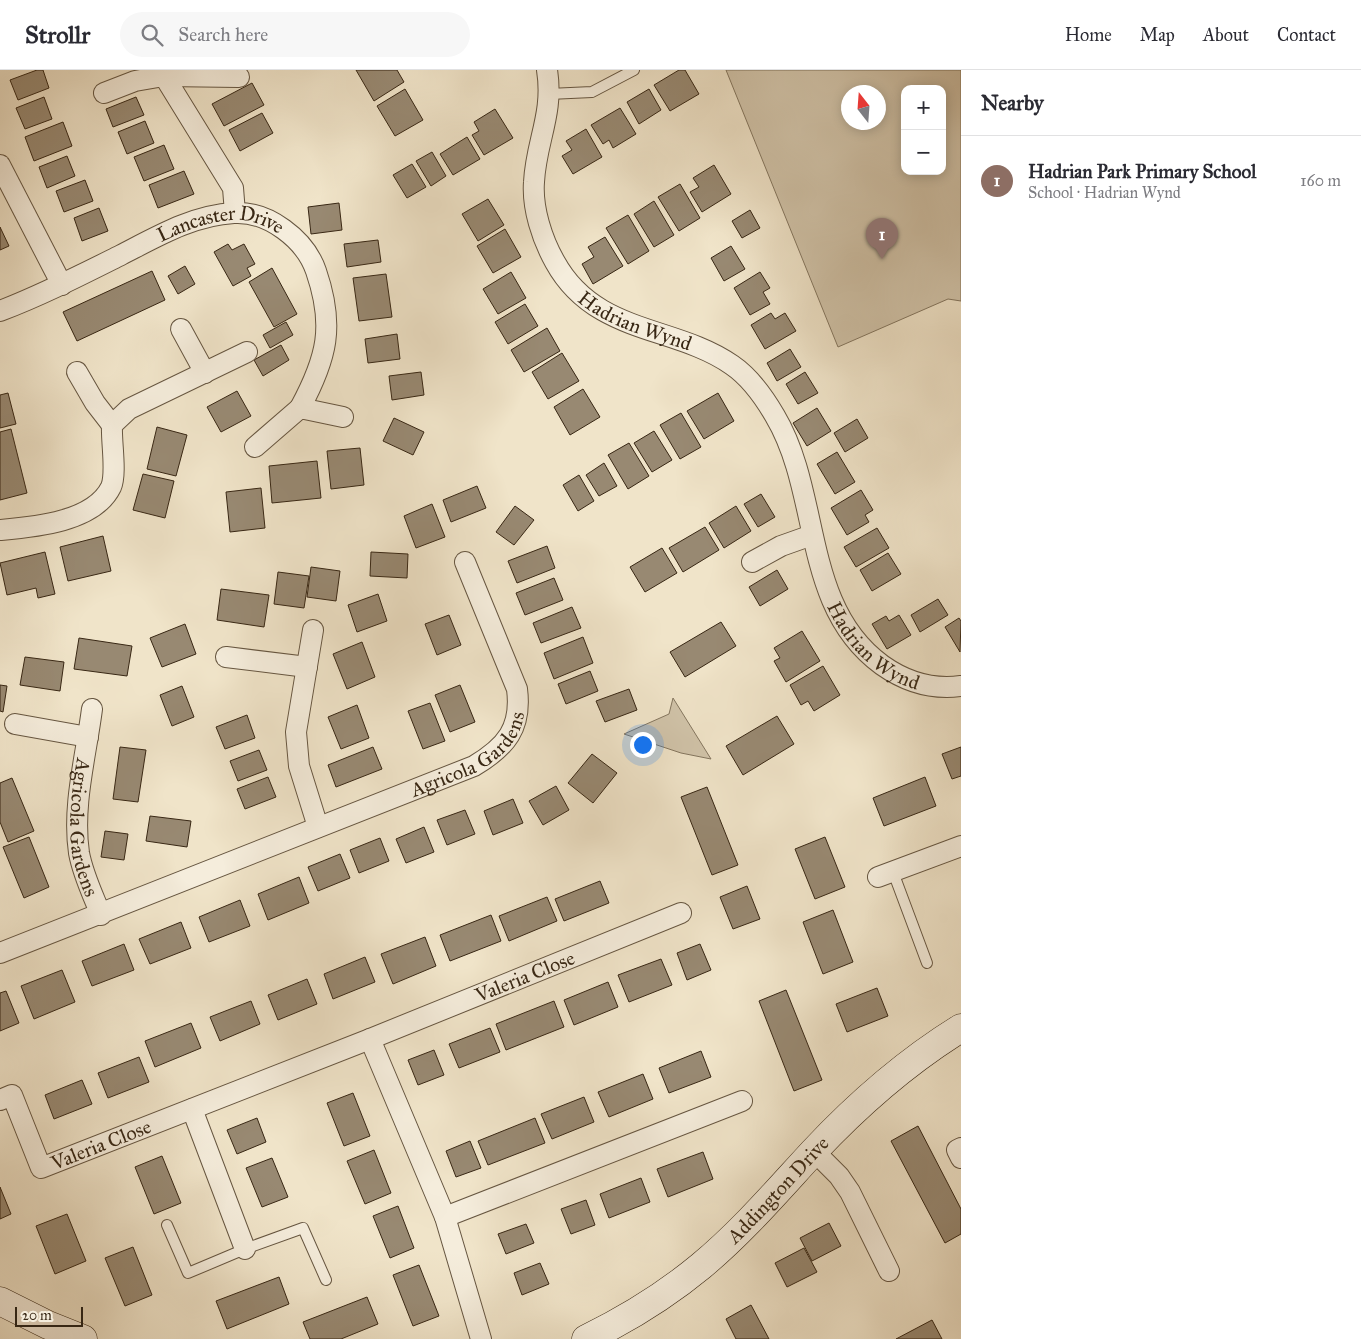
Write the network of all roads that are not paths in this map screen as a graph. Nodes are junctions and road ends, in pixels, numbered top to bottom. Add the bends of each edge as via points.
1 (547, 70) edge
2 (634, 70) edge
3 (164, 76) junction
4 (238, 77) dead end
5 (104, 94) dead end
6 (549, 94) junction
7 (0, 165) edge
8 (235, 213) junction
9 (62, 284) junction
10 (0, 310) edge
11 (182, 330) dead end
12 (247, 352) dead end
13 (77, 372) dead end
14 (205, 373) junction
15 (300, 408) junction
16 (343, 417) dead end
17 (112, 425) junction
18 (255, 447) dead end
19 (0, 530) edge
20 (812, 535) junction
21 (465, 562) dead end
22 (752, 562) dead end
23 (312, 630) dead end
24 (226, 657) dead end
25 (307, 667) junction
26 (961, 686) edge
27 (92, 709) dead end
28 (15, 724) dead end
29 (88, 737) junction
30 (318, 827) junction
31 (961, 846) edge
32 (886, 874) joint
33 (681, 912) dead end
34 (101, 914) junction
35 (0, 953) edge
36 (927, 963) dead end
37 (961, 1028) edge
38 (370, 1039) junction
39 (0, 1100) edge
40 (742, 1101) dead end
41 (192, 1109) junction
42 (961, 1148) edge
43 (814, 1151) junction
44 (961, 1158) edge
45 (445, 1216) junction
46 (167, 1225) dead end
47 (245, 1249) junction
48 (889, 1271) dead end
49 (326, 1280) dead end
50 (0, 1301) edge
51 (83, 1339) edge
52 (481, 1339) edge
53 (586, 1339) edge

1 - 6 street, Hadrian Wynd
2 - 6 lane via 592,92
3 - 4 street
3 - 5 street via 135,81
3 - 8 street via 233,188
6 - 20 street, Hadrian Wynd via 534,183 540,226 556,264 570,282 598,307 639,328 717,356 746,377 763,396 785,434 803,485
7 - 9 street
8 - 9 street, Lancaster Drive via 183,224
8 - 15 street, Lancaster Drive via 270,220 297,240 315,268 327,311 326,346 316,380
9 - 10 street, Lancaster Drive
11 - 14 street
12 - 14 street
13 - 17 street
14 - 17 street via 129,409
15 - 16 street
15 - 18 street, Lancaster Drive
17 - 19 street via 114,466 111,486 99,503 76,516 39,527
20 - 22 street via 781,546
20 - 26 street, Hadrian Wynd via 835,607 858,643 875,660 912,682 931,687
21 - 30 street, Agricola Gardens via 517,689 516,723 508,738 494,754 474,766
23 - 25 street
24 - 25 street
25 - 30 street via 295,748
27 - 29 street, Agricola Gardens
28 - 29 street, Agricola Gardens
29 - 34 street, Agricola Gardens via 77,835 85,875
30 - 34 street, Agricola Gardens
31 - 32 street
32 - 36 lane
33 - 38 street, Valeria Close
34 - 35 street, Agricola Gardens
37 - 43 street, Addington Drive via 906,1066 850,1114
38 - 41 street, Valeria Close
38 - 45 street
39 - 41 street, Valeria Close via 12,1096 41,1168
40 - 45 street
41 - 47 street
42 - 44 street via 957,1150
43 - 48 street via 850,1192
43 - 53 street, Addington Drive via 701,1266 625,1320
45 - 52 street
46 - 47 lane via 188,1273
47 - 49 lane via 303,1228
50 - 51 street

